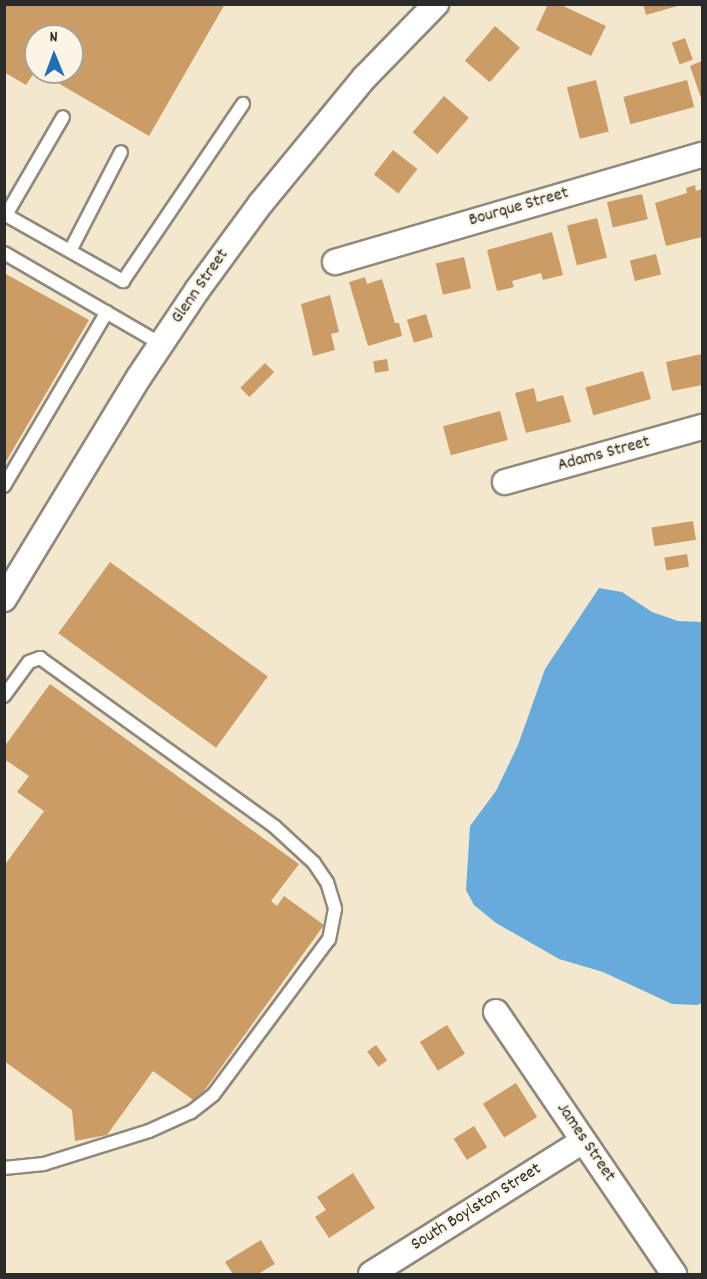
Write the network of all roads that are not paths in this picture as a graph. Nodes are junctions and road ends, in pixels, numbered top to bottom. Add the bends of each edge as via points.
1 (436, 4) edge
2 (243, 104) dead end
3 (63, 117) dead end
4 (121, 152) dead end
5 (702, 155) edge
6 (5, 215) edge
7 (70, 251) junction
8 (4, 253) edge
9 (335, 262) dead end
10 (107, 312) junction
11 (161, 344) junction
12 (702, 428) edge
13 (505, 482) dead end
14 (4, 486) edge
15 (4, 598) edge
16 (4, 696) edge
17 (496, 1012) dead end
18 (583, 1141) junction
19 (4, 1168) edge
20 (371, 1275) edge
21 (674, 1275) edge

1 - 11 street, Glenn Street via 365,77 261,203
2 - 7 lane via 123,281
3 - 6 lane
4 - 7 lane
5 - 9 street, Bourque Street
6 - 7 lane
8 - 10 lane
10 - 11 lane
10 - 14 lane
11 - 15 street, Glenn Street
12 - 13 street, Adams Street
16 - 19 lane via 29,662 40,658 275,827 314,863 327,882 335,909 329,939 213,1095 192,1112 149,1131 44,1164
17 - 18 street, James Street
18 - 20 street, South Boylston Street
18 - 21 street, James Street

